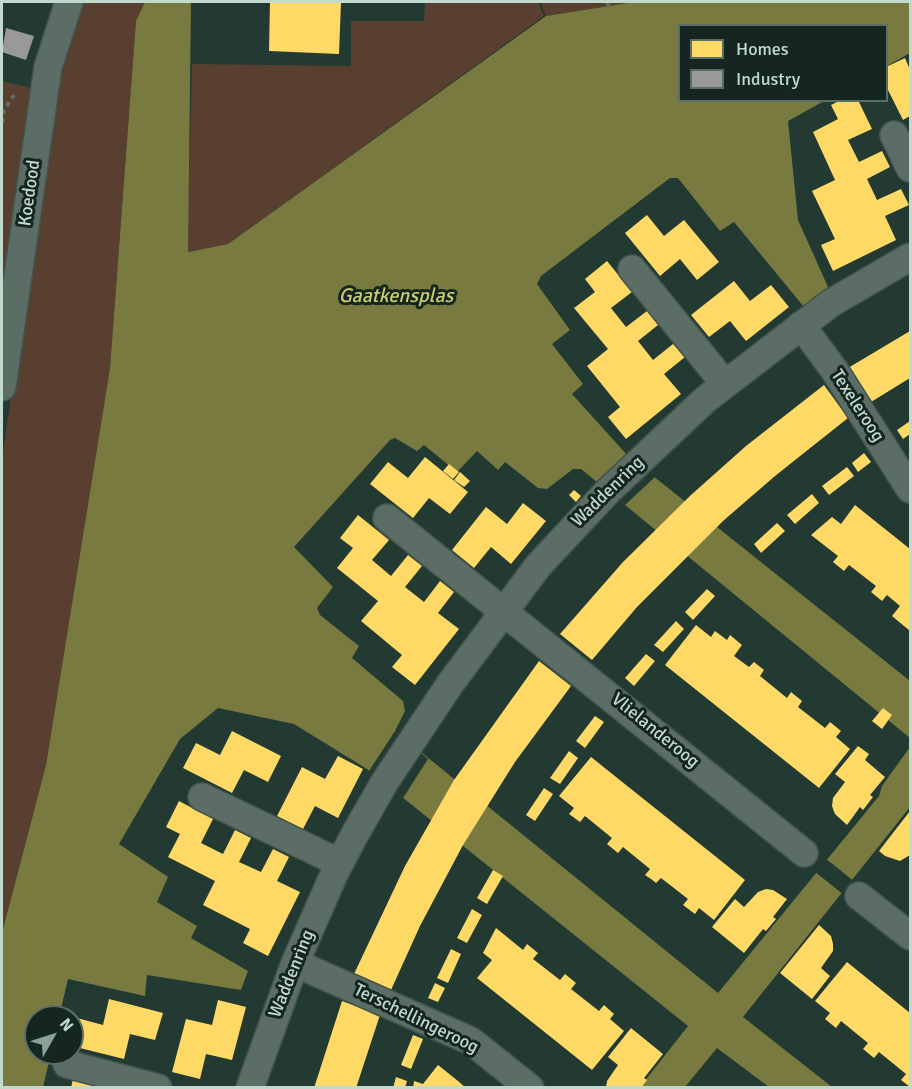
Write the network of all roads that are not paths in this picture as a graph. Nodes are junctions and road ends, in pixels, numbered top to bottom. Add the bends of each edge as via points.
1 (69, 2) edge
2 (894, 135) dead end
3 (910, 168) edge
4 (910, 257) edge
5 (632, 269) dead end
6 (801, 325) junction
7 (725, 384) junction
8 (2, 387) edge
9 (910, 489) edge
10 (387, 518) dead end
11 (503, 612) junction
12 (202, 797) dead end
13 (804, 853) dead end
14 (340, 863) junction
15 (860, 896) dead end
16 (910, 936) edge
17 (295, 963) junction
18 (71, 1065) edge
19 (158, 1088) edge
20 (250, 1088) edge
21 (530, 1088) edge

1 - 8 street, Koedood via 48,67
2 - 3 street
4 - 6 street, Waddenring
5 - 7 street
6 - 7 street, Waddenring
6 - 9 street, Texeleroog
7 - 11 street, Waddenring via 608,491 538,566
10 - 11 street
11 - 13 street, Vlielanderoog
11 - 14 street, Waddenring via 384,783
12 - 14 street
14 - 17 street, Waddenring
15 - 16 street
17 - 20 street, Waddenring
17 - 21 street, Terschellingeroog via 471,1041
18 - 19 street

